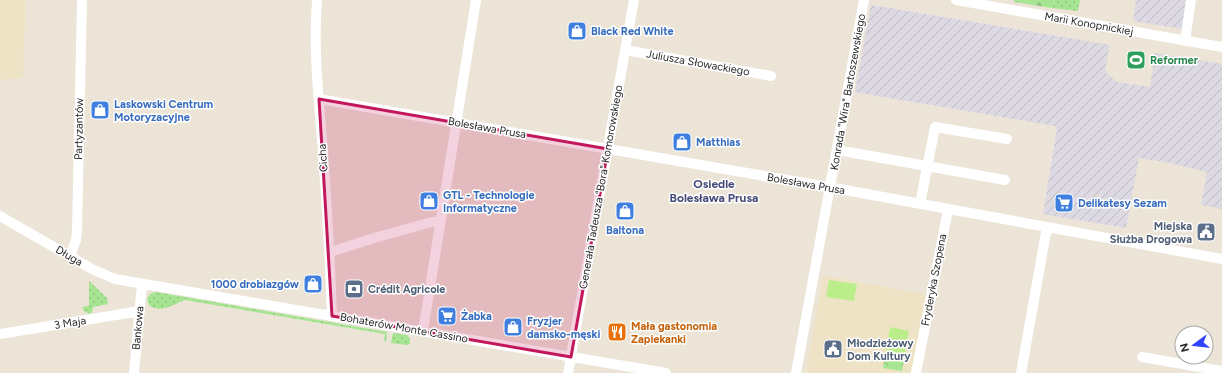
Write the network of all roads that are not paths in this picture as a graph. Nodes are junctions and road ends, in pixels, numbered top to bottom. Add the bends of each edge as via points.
1 (82, 0) edge
2 (317, 0) edge
3 (476, 0) edge
4 (634, 0) edge
5 (864, 0) edge
6 (956, 0) edge
7 (1191, 0) edge
8 (1185, 41) junction
9 (1222, 47) edge
10 (625, 50) junction
11 (771, 76) dead end
12 (319, 98) junction
13 (457, 123) junction
14 (1007, 138) dead end
15 (608, 149) junction
16 (837, 150) junction
17 (928, 166) junction
18 (1006, 180) dead end
19 (830, 188) junction
20 (923, 189) junction
21 (905, 202) junction
22 (920, 204) junction
23 (948, 210) junction
24 (0, 216) edge
25 (442, 221) junction
26 (1047, 227) junction
27 (330, 252) junction
28 (70, 256) junction
29 (1222, 259) edge
30 (142, 284) junction
31 (140, 311) junction
32 (332, 316) junction
33 (423, 332) junction
34 (0, 334) edge
35 (571, 357) junction
36 (1142, 357) dead end
37 (1222, 371) edge
38 (134, 373) edge
39 (568, 373) edge
40 (666, 373) edge
41 (796, 373) edge
42 (916, 373) edge
43 (1021, 373) edge

1 - 28 street, Partyzantów via 77,231
2 - 12 street, Cicha
3 - 13 street
4 - 10 street, Generała Tadeusza "Bora" Komorowskiego
5 - 16 street, Konrada "Wira" Bartoszewskiego
6 - 8 street, Marii Konopnickiej
7 - 8 street
8 - 9 street, Marii Konopnickiej
10 - 11 street, Juliusza Słowackiego
10 - 15 street, Generała Tadeusza "Bora" Komorowskiego
12 - 13 street, Bolesława Prusa
12 - 27 street, Cicha
13 - 15 street, Bolesława Prusa
13 - 25 street
14 - 17 street via 935,127
15 - 19 street, Bolesława Prusa
15 - 35 street, Generała Tadeusza "Bora" Komorowskiego
16 - 17 street
16 - 19 street, Konrada "Wira" Bartoszewskiego
17 - 18 street
17 - 20 street
19 - 21 street, Bolesława Prusa
19 - 41 street, Konrada "Wira" Bartoszewskiego
20 - 21 street
20 - 22 street
21 - 22 street, Bolesława Prusa
22 - 23 street, Bolesława Prusa
23 - 26 street, Bolesława Prusa
23 - 42 street, Fryderyka Szopena
24 - 28 street, Długa
25 - 27 street
25 - 33 street
26 - 29 street, Bolesława Prusa
26 - 43 street
27 - 32 street, Cicha
28 - 30 street, Długa via 106,276
30 - 31 street, Bankowa
30 - 32 street, Bohaterów Monte Cassino
31 - 34 street, 3 Maja
31 - 38 street, Bankowa
32 - 33 street, Bohaterów Monte Cassino
33 - 35 street, Bohaterów Monte Cassino
35 - 39 street, Generała Tadeusza "Bora" Komorowskiego
35 - 40 street, Bohaterów Monte Cassino
36 - 37 street

